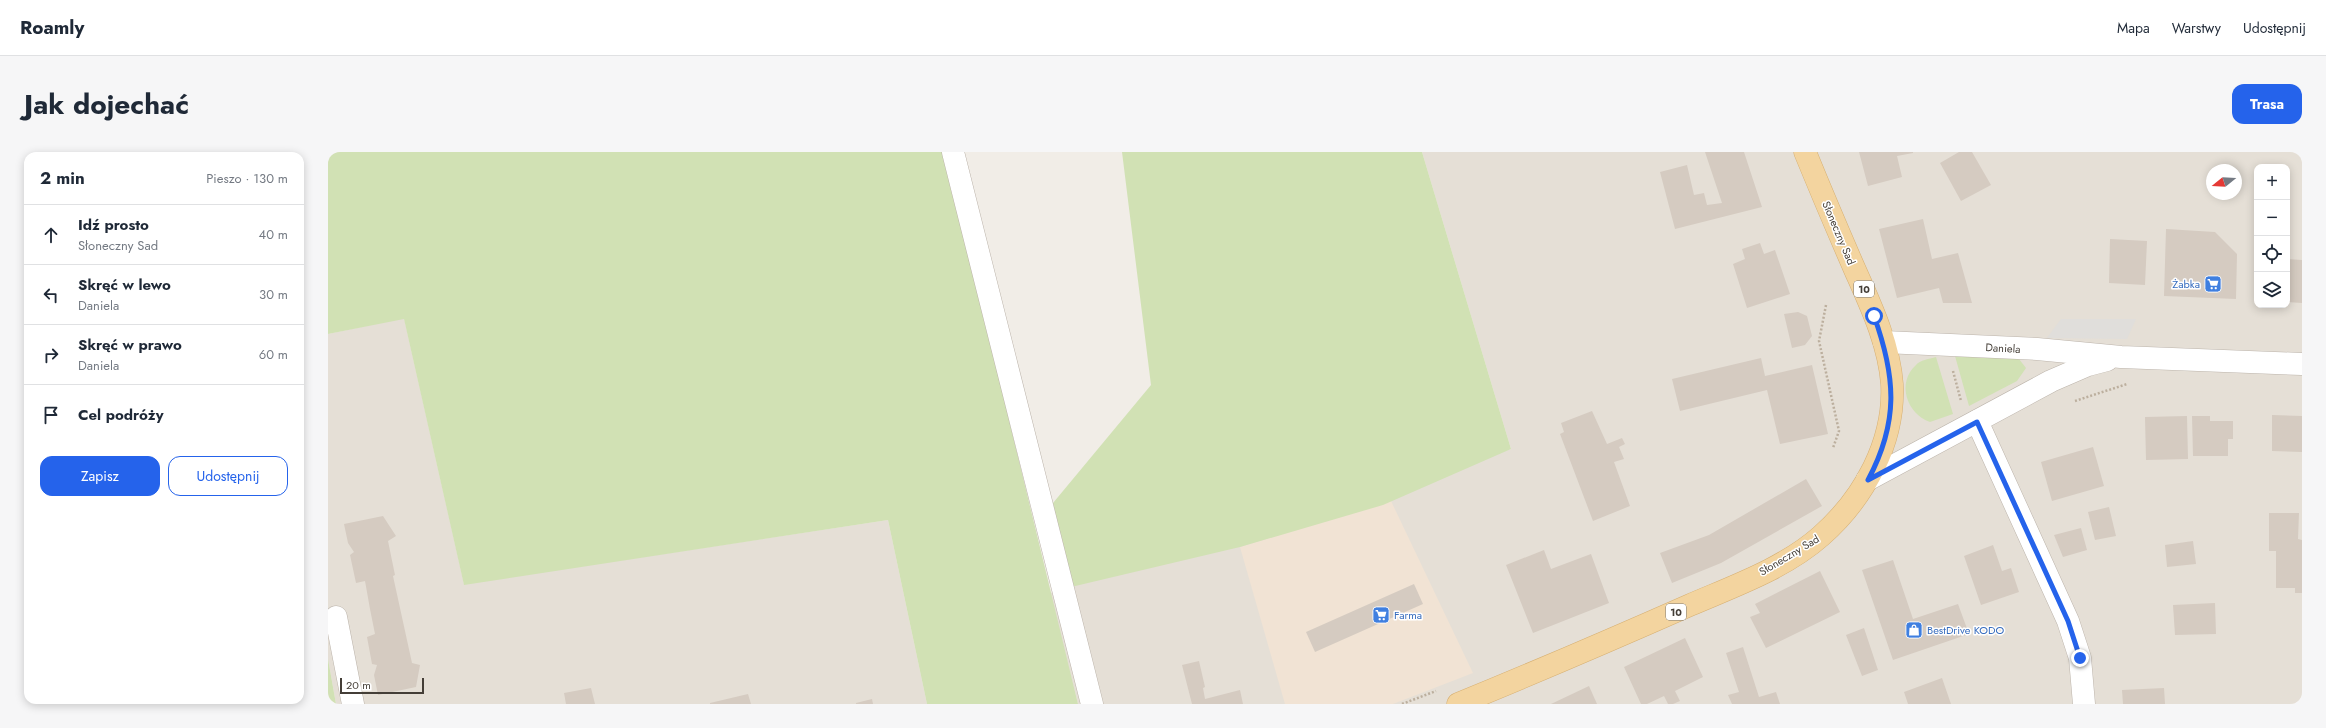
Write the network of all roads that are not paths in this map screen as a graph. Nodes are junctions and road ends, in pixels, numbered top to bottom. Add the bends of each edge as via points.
1 (953, 152) edge
2 (1804, 152) edge
3 (1884, 342) junction
4 (2121, 357) junction
5 (2302, 364) edge
6 (1977, 422) junction
7 (1868, 480) junction
8 (336, 617) dead end
9 (353, 704) edge
10 (1092, 704) edge
11 (1458, 704) edge
12 (2084, 704) edge

1 - 10 street
2 - 3 main road, Słoneczny Sad / 10
3 - 4 street, Daniela via 2037,349
3 - 7 main road, Słoneczny Sad / 10 via 1892,383 1890,418 1882,448
4 - 5 street, Daniela
4 - 6 street, Daniela via 2074,371
6 - 7 street, Daniela
6 - 12 street via 2068,621 2080,658
7 - 11 main road, Słoneczny Sad / 10 via 1850,506 1820,537 1779,564 1605,643
8 - 9 street

